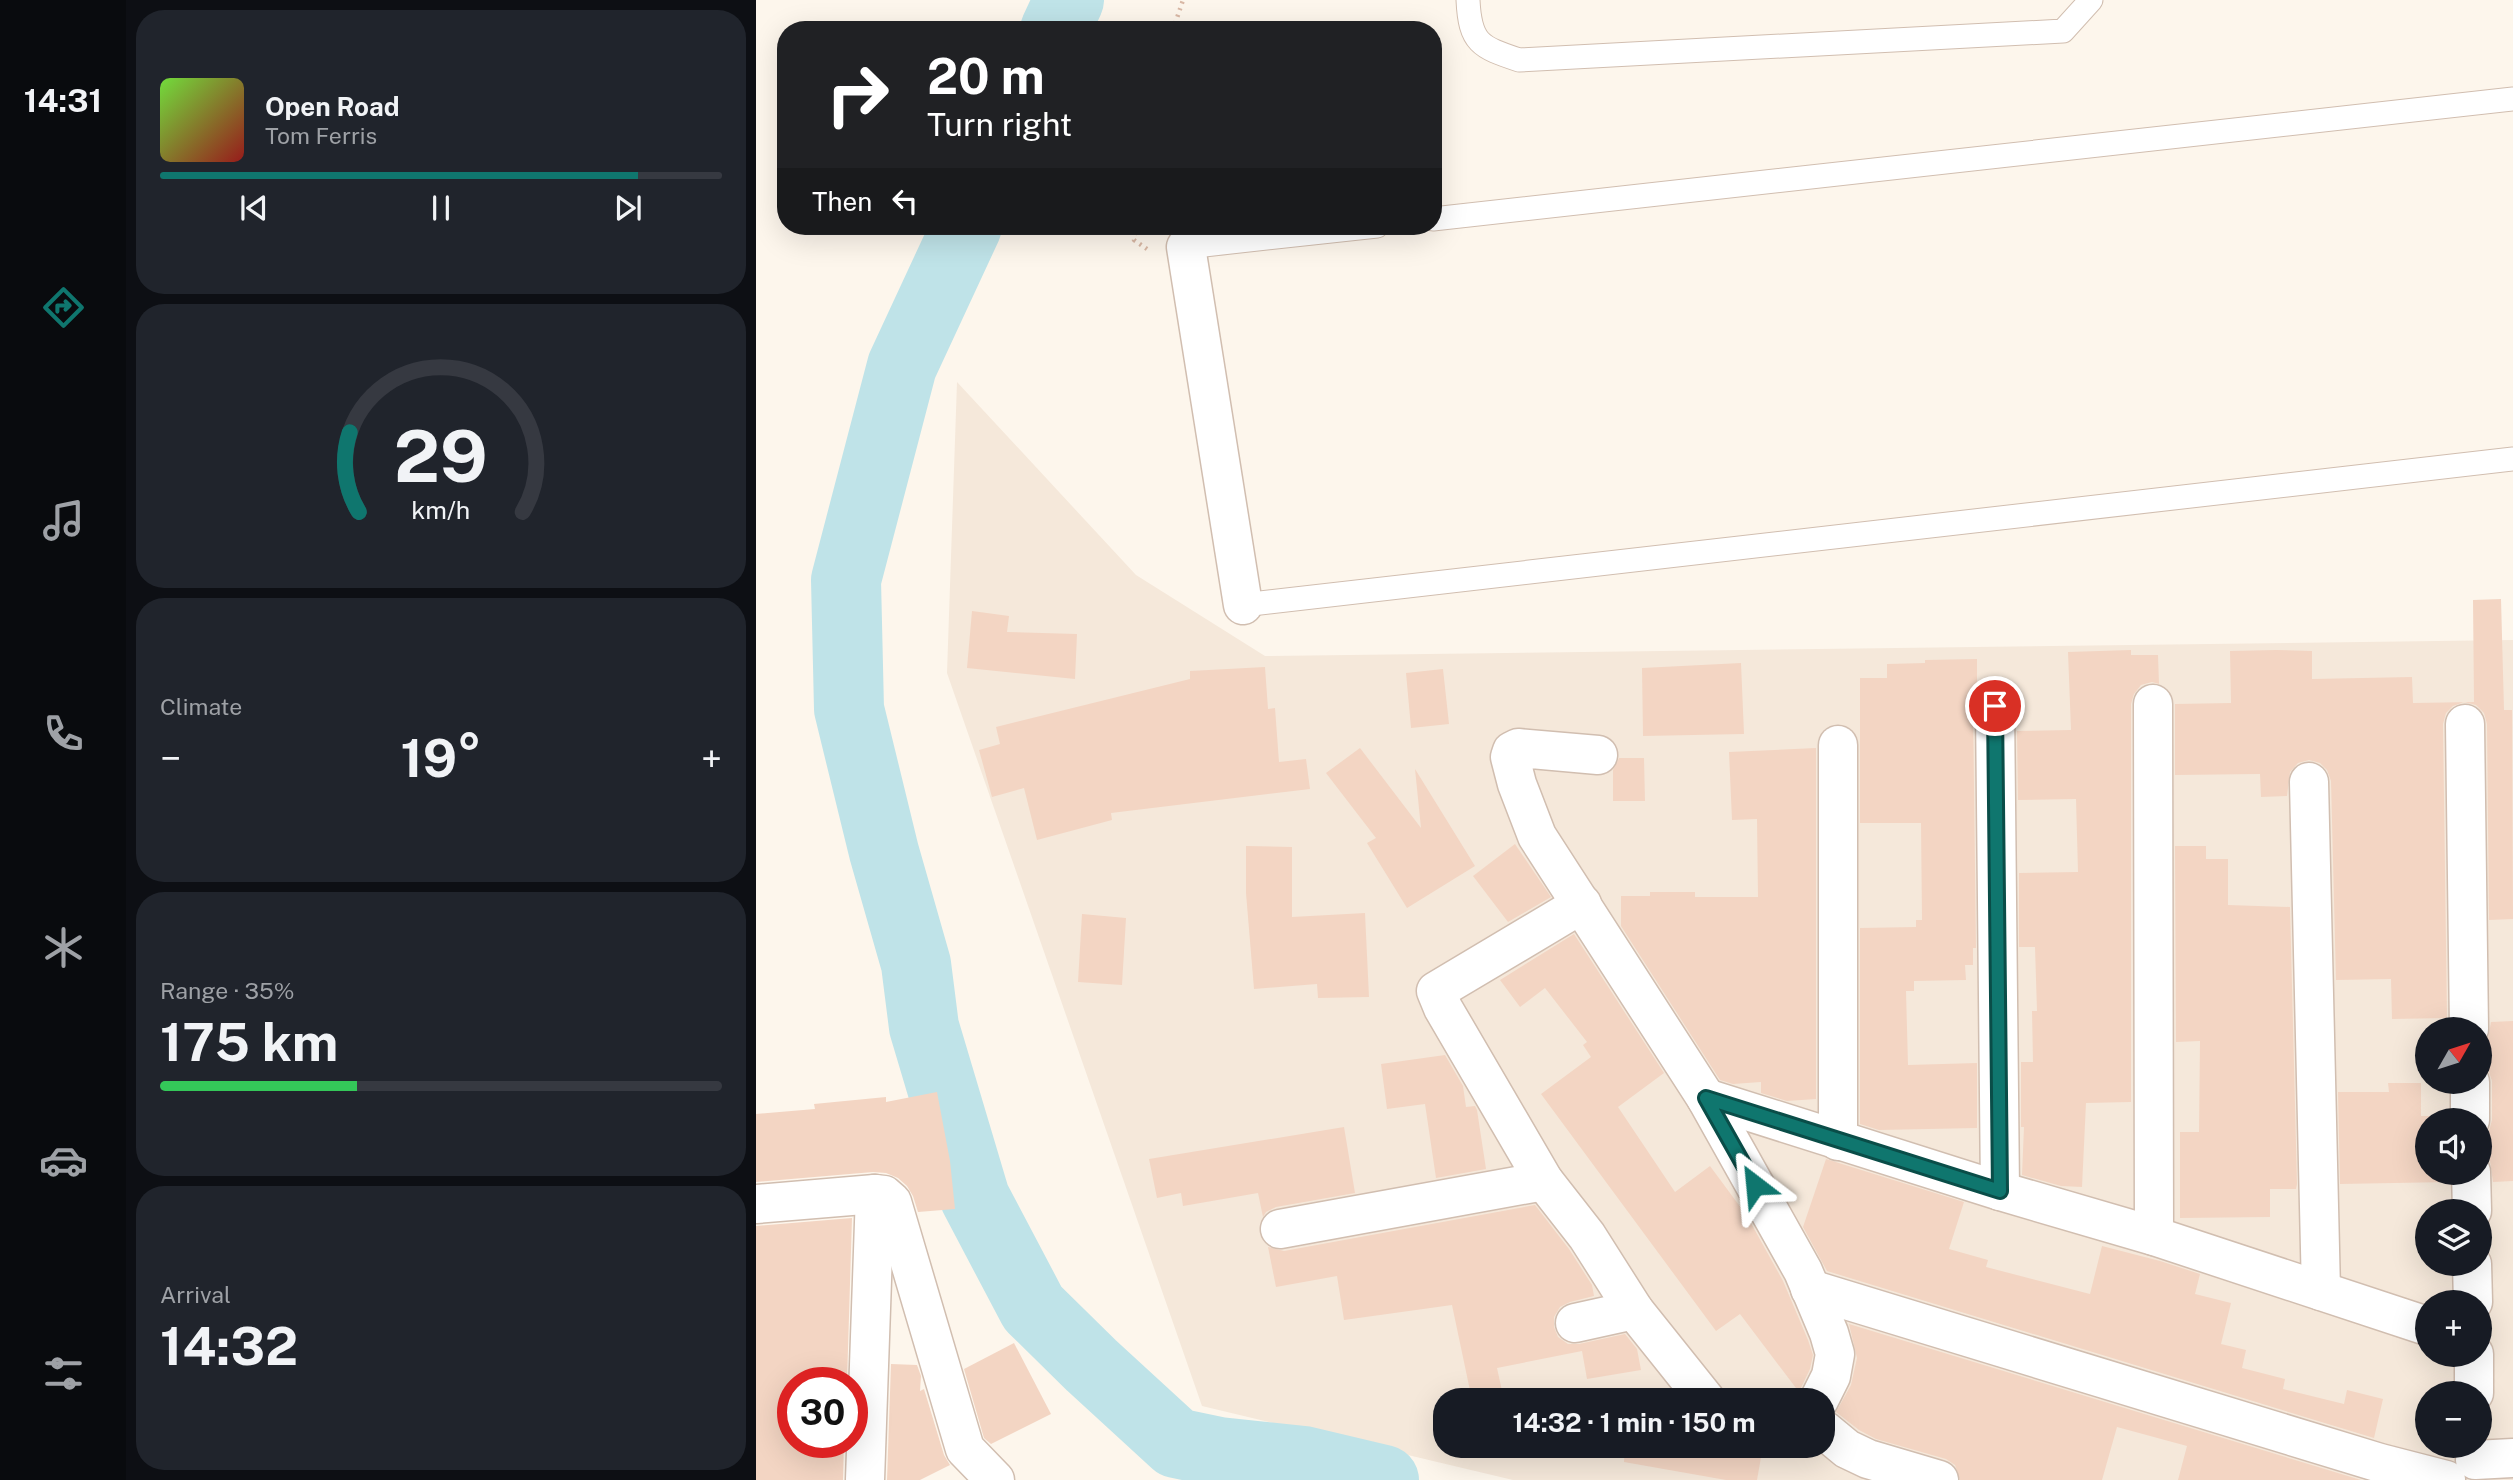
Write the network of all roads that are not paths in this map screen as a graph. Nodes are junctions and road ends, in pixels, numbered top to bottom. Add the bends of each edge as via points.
1 (1468, 0) edge
2 (2091, 0) edge
3 (2513, 99) edge
4 (1442, 218) edge
5 (1295, 235) edge
6 (1186, 247) joint
7 (2513, 458) edge
8 (1243, 605) joint
9 (2153, 704) dead end
10 (1995, 706) dead end
11 (2465, 724) dead end
12 (1838, 745) dead end
13 (1598, 755) dead end
14 (2309, 782) dead end
15 (1582, 904) junction
16 (2469, 1017) edge
17 (1706, 1098) junction
18 (1838, 1140) junction
19 (1544, 1181) junction
20 (2000, 1191) junction
21 (875, 1194) junction
22 (756, 1204) edge
23 (1280, 1229) dead end
24 (2154, 1236) junction
25 (1810, 1289) junction
26 (2321, 1291) junction
27 (1634, 1310) junction
28 (2415, 1322) edge
29 (1574, 1323) dead end
30 (1696, 1388) edge
31 (1825, 1388) edge
32 (1835, 1439) edge
33 (2513, 1458) edge
34 (2468, 1466) edge
35 (865, 1480) edge
36 (995, 1480) edge
37 (1939, 1480) edge

1 - 2 lane via 1469,25 1486,49 1519,60 2063,31
3 - 4 lane
5 - 6 lane
6 - 8 street
7 - 8 lane
9 - 24 street
10 - 20 street
11 - 16 street
12 - 18 street
13 - 15 street via 1518,748 1510,757 1536,836
14 - 26 street
15 - 17 street
15 - 19 street via 1436,991
17 - 18 street
17 - 25 street
18 - 20 street
19 - 23 street
19 - 27 street
20 - 24 street
21 - 22 street
21 - 35 street
21 - 36 street via 892,1202 965,1449
24 - 26 street
25 - 31 street via 1835,1354
25 - 34 street via 2380,1463
26 - 28 street
27 - 29 street
27 - 30 street
32 - 37 street via 1868,1459
33 - 34 street

